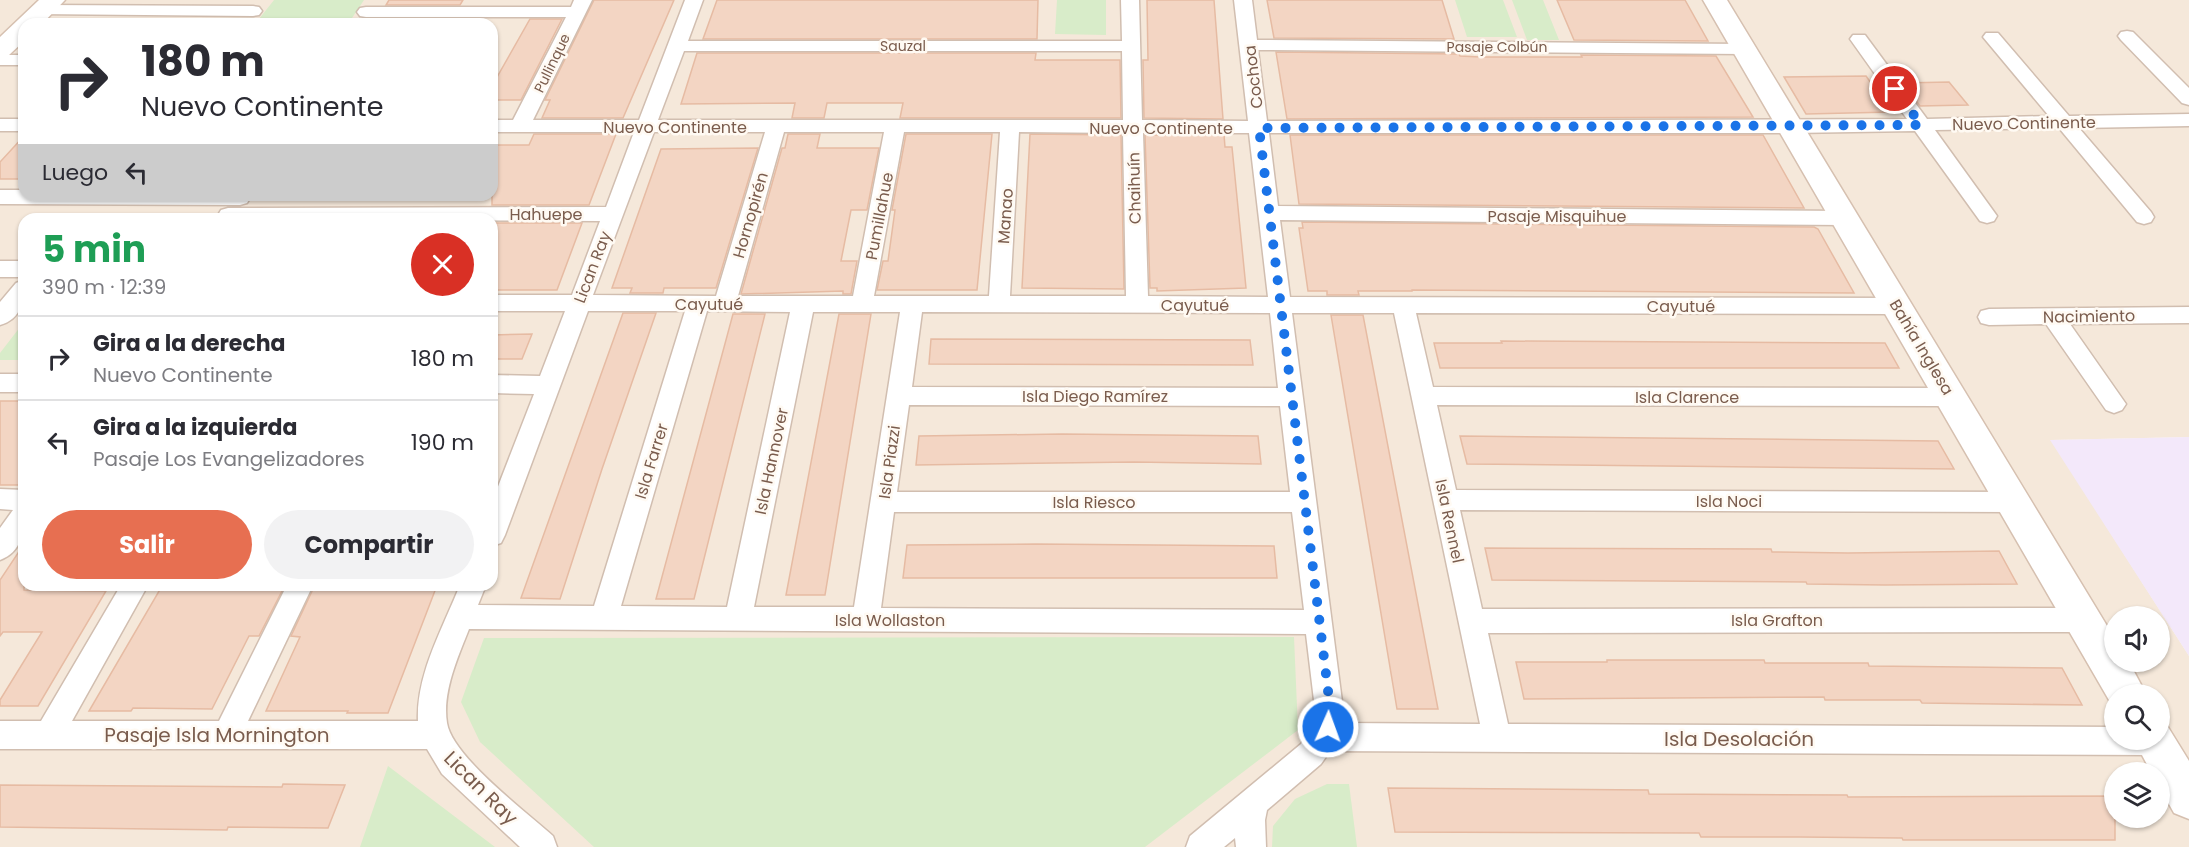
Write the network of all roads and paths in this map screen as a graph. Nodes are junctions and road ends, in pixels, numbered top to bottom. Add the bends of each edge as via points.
1 (694, 0) edge
2 (1130, 0) edge
3 (1243, 0) edge
4 (1715, 0) edge
5 (580, 6) edge
6 (41, 11) edge
7 (253, 11) dead end
8 (366, 12) edge
9 (471, 12) edge
10 (18, 34) edge
11 (2127, 36) dead end
12 (1992, 38) dead end
13 (1859, 39) dead end
14 (1249, 45) junction
15 (676, 46) junction
16 (1131, 46) junction
17 (1744, 48) junction
18 (0, 50) edge
19 (0, 60) edge
20 (18, 60) edge
21 (2189, 99) edge
22 (2189, 120) edge
23 (2064, 122) junction
24 (0, 125) edge
25 (18, 125) edge
26 (1921, 125) junction
27 (498, 126) edge
28 (520, 126) junction
29 (644, 127) junction
30 (776, 127) junction
31 (895, 127) junction
32 (1010, 127) junction
33 (1791, 127) junction
34 (1132, 128) junction
35 (1259, 128) junction
36 (0, 197) edge
37 (18, 198) edge
38 (94, 201) edge
39 (234, 207) edge
40 (1269, 213) junction
41 (612, 214) junction
42 (1987, 216) dead end
43 (2144, 217) dead end
44 (1845, 218) junction
45 (0, 269) edge
46 (18, 269) edge
47 (18, 295) edge
48 (498, 303) edge
49 (578, 303) junction
50 (698, 304) junction
51 (725, 304) junction
52 (803, 304) junction
53 (862, 304) junction
54 (912, 304) junction
55 (999, 304) junction
56 (1137, 304) junction
57 (1281, 305) junction
58 (1403, 305) junction
59 (1898, 306) junction
60 (2189, 315) edge
61 (2052, 316) junction
62 (0, 317) edge
63 (1989, 317) dead end
64 (0, 383) edge
65 (18, 383) edge
66 (498, 384) edge
67 (548, 385) junction
68 (899, 396) junction
69 (1424, 396) junction
70 (1292, 397) junction
71 (1951, 397) junction
72 (2114, 404) dead end
73 (0, 499) edge
74 (18, 500) edge
75 (1446, 500) junction
76 (883, 502) junction
77 (1304, 502) junction
78 (2013, 502) junction
79 (498, 519) edge
80 (18, 522) edge
81 (0, 549) edge
82 (132, 591) edge
83 (297, 591) edge
84 (471, 591) edge
85 (461, 617) junction
86 (604, 618) junction
87 (738, 619) junction
88 (866, 620) junction
89 (2083, 620) junction
90 (1472, 621) junction
91 (1319, 622) junction
92 (2121, 684) edge
93 (0, 735) edge
94 (49, 735) junction
95 (227, 735) junction
96 (435, 735) junction
97 (1323, 737) junction
98 (1497, 738) junction
99 (2104, 740) edge
100 (2160, 750) edge
101 (2189, 799) edge
102 (1254, 802) junction
103 (542, 847) edge
104 (1200, 847) edge
105 (1251, 847) edge

1 - 15 street, Lican Ray
2 - 16 street, Chaihuín
3 - 14 street, Cochoa
4 - 17 street, Bahía Inglesa
5 - 9 street
5 - 28 street, Pullinque
6 - 7 street
8 - 9 street
10 - 18 street
11 - 21 street
12 - 23 street
13 - 26 street
14 - 17 street, Pasaje Colbún
14 - 35 street, Cochoa
15 - 16 street, Sauzal
15 - 29 street, Lican Ray
16 - 34 street, Chaihuín
17 - 33 street, Bahía Inglesa
19 - 20 street
22 - 23 street, Nuevo Continente
23 - 26 street, Nuevo Continente
23 - 43 street
24 - 25 street
26 - 33 street, Nuevo Continente
26 - 42 street
27 - 28 street, Nuevo Continente
28 - 29 street, Nuevo Continente
29 - 30 street, Nuevo Continente
29 - 41 street, Lican Ray
30 - 31 street, Nuevo Continente
30 - 51 street, Hornopirén
31 - 32 street, Nuevo Continente
31 - 53 street, Pumillahue
32 - 34 street, Nuevo Continente
32 - 55 street, Manao
33 - 35 street, Nuevo Continente
33 - 44 street, Bahía Inglesa
34 - 35 street, Nuevo Continente
34 - 56 street, Chaihuín
35 - 40 street, Cochoa
36 - 37 street, Hahuepe
38 - 39 street, Hahuepe
39 - 41 street, Hahuepe
40 - 44 street, Pasaje Misquihue
40 - 57 street, Cochoa
41 - 49 street, Lican Ray
44 - 59 street, Bahía Inglesa
45 - 46 street
47 - 62 street
48 - 49 street, Cayutué
49 - 50 street, Cayutué
49 - 67 street, Lican Ray
50 - 51 street, Cayutué
50 - 86 street, Isla Farrer
51 - 52 street, Cayutué
52 - 53 street, Cayutué
52 - 87 street, Isla Hannover
53 - 54 street, Cayutué
54 - 55 street, Cayutué
54 - 68 street, Isla Piazzi
55 - 56 street, Cayutué
56 - 57 street, Cayutué
57 - 58 street, Cayutué
57 - 70 street, Cochoa
58 - 59 street, Cayutué
58 - 69 street, Isla Rennel
59 - 71 street, Bahía Inglesa
60 - 61 street, Nacimiento
61 - 63 street, Nacimiento
61 - 72 street
64 - 65 street
66 - 67 street
67 - 79 street, Lican Ray
68 - 70 street, Isla Diego Ramírez
68 - 76 street, Isla Piazzi
69 - 71 street, Isla Clarence
69 - 75 street, Isla Rennel
70 - 77 street, Cochoa
71 - 78 street, Bahía Inglesa
73 - 74 street
75 - 78 street, Isla Noci
75 - 90 street, Isla Rennel
76 - 77 street, Isla Riesco
76 - 88 street, Isla Piazzi
77 - 91 street, Cochoa
78 - 89 street, Bahía Inglesa
80 - 81 street
82 - 94 street
83 - 95 street
84 - 85 street, Lican Ray
85 - 86 street, Isla Wollaston
85 - 96 street, Lican Ray via 432,695 431,722
86 - 87 street, Isla Wollaston
87 - 88 street, Isla Wollaston
88 - 91 street, Isla Wollaston
89 - 90 street, Isla Grafton
89 - 92 street, Bahía Inglesa
90 - 98 street, Isla Rennel
91 - 97 street, Cochoa via 1330,707
93 - 94 street, Pasaje Isla Mornington
94 - 95 street, Pasaje Isla Mornington
95 - 96 street, Pasaje Isla Mornington
96 - 103 street, Lican Ray via 452,764
97 - 98 street, Isla Desolación
97 - 102 street, Cochoa via 1311,754
98 - 99 street, Isla Desolación
100 - 101 street
102 - 104 street, Cochoa
102 - 105 street

